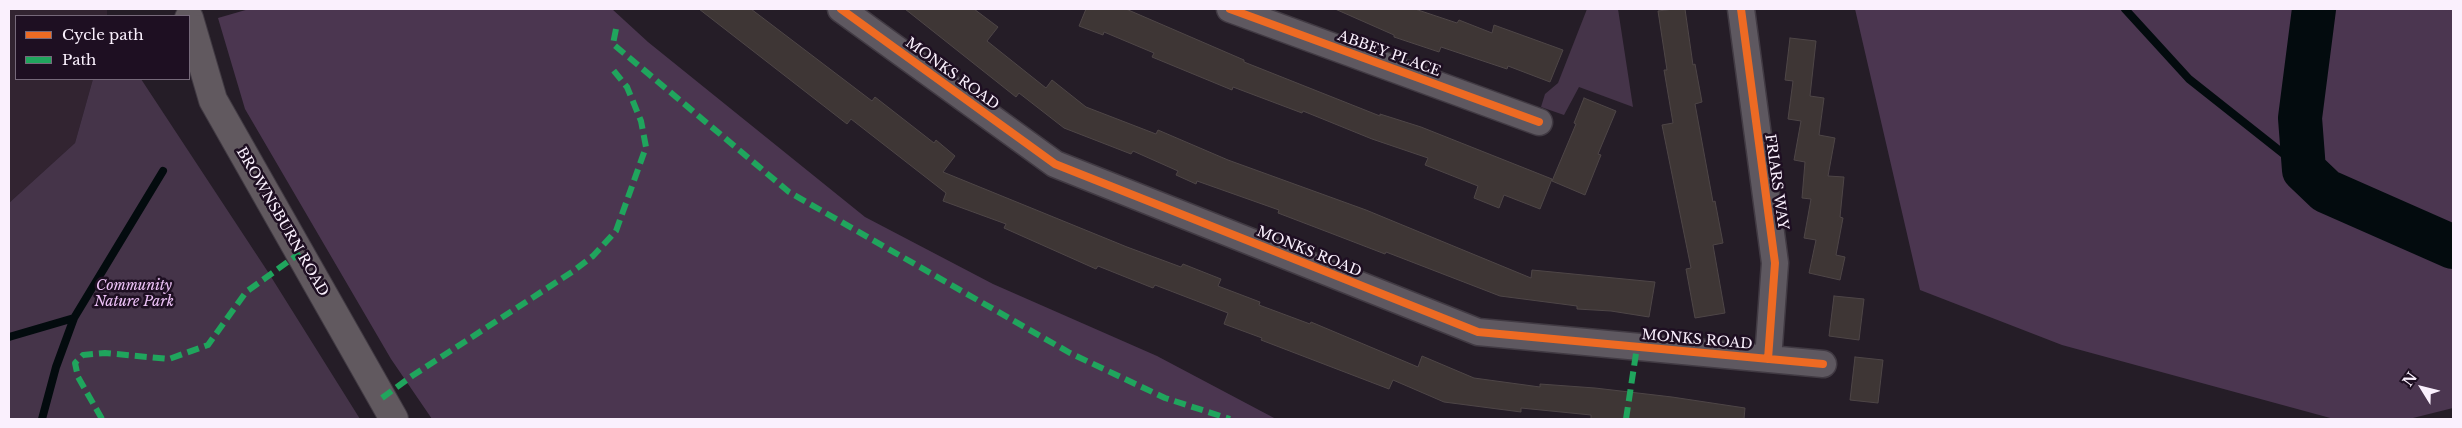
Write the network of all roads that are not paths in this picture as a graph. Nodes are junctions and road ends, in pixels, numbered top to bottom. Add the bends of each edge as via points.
1 (841, 9) edge
2 (1230, 9) edge
3 (1741, 9) edge
4 (1290, 19) edge
5 (190, 20) edge
6 (1540, 122) dead end
7 (1768, 359) junction
8 (1823, 364) dead end
9 (394, 419) edge

1 - 7 street, MONKS ROAD via 1055,164 1478,332
2 - 4 street, ABBEY PLACE
3 - 7 street, FRIARS WAY via 1775,263
4 - 6 street, ABBEY PLACE
5 - 9 main road, BROWNSBURN ROAD via 213,100
7 - 8 street, MONKS ROAD

